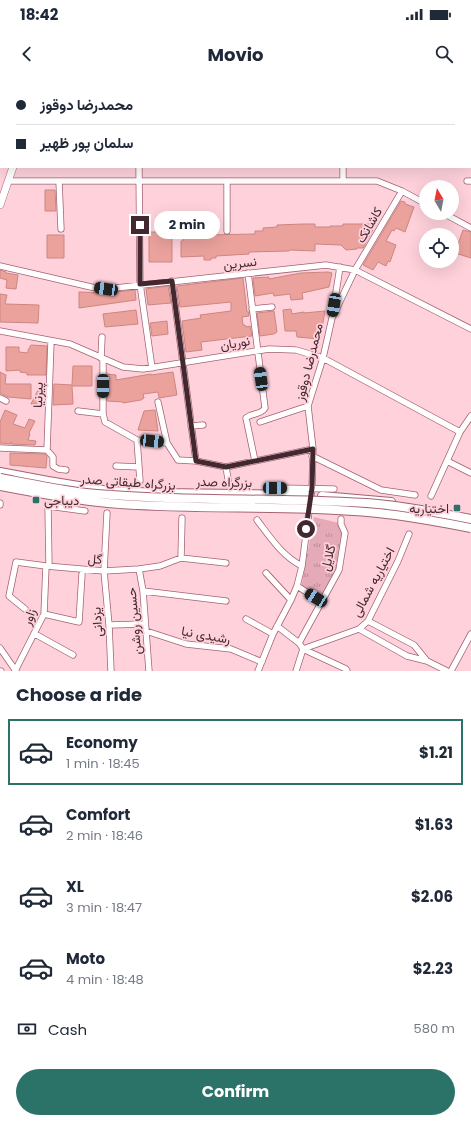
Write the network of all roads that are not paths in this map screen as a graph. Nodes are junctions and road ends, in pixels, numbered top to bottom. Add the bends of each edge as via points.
1 (13, 168) edge
2 (139, 168) edge
3 (343, 168) edge
4 (9, 181) junction
5 (59, 181) junction
6 (139, 181) junction
7 (227, 181) junction
8 (343, 181) junction
9 (402, 191) junction
10 (419, 200) edge
11 (0, 205) edge
12 (456, 220) edge
13 (471, 228) edge
14 (61, 229) dead end
15 (227, 231) dead end
16 (0, 266) edge
17 (340, 267) junction
18 (355, 270) junction
19 (248, 273) junction
20 (172, 281) junction
21 (140, 284) junction
22 (272, 307) dead end
23 (252, 309) junction
24 (332, 318) junction
25 (471, 328) edge
26 (0, 332) edge
27 (102, 337) dead end
28 (51, 342) junction
29 (258, 351) junction
30 (102, 358) junction
31 (323, 358) junction
32 (183, 363) junction
33 (152, 368) junction
34 (158, 402) dead end
35 (308, 406) junction
36 (78, 411) dead end
37 (103, 414) junction
38 (471, 416) edge
39 (260, 422) dead end
40 (203, 425) dead end
41 (192, 426) junction
42 (460, 432) junction
43 (137, 440) junction
44 (167, 443) junction
45 (0, 448) edge
46 (313, 449) junction
47 (47, 450) junction
48 (312, 456) junction
49 (196, 461) junction
50 (255, 461) junction
51 (447, 461) junction
52 (116, 466) dead end
53 (139, 466) junction
54 (226, 467) junction
55 (66, 470) dead end
56 (0, 472) edge
57 (471, 473) edge
58 (0, 478) edge
59 (140, 481) dead end
60 (229, 485) dead end
61 (0, 487) edge
62 (275, 488) dead end
63 (312, 488) junction
64 (334, 489) dead end
65 (415, 495) dead end
66 (431, 496) dead end
67 (85, 511) dead end
68 (107, 513) dead end
69 (471, 516) edge
70 (182, 518) dead end
71 (341, 519) dead end
72 (471, 519) edge
73 (257, 520) dead end
74 (471, 529) edge
75 (409, 534) dead end
76 (180, 558) junction
77 (226, 563) dead end
78 (47, 566) junction
79 (302, 566) junction
80 (140, 569) junction
81 (104, 571) junction
82 (266, 573) dead end
83 (82, 574) dead end
84 (297, 586) junction
85 (143, 591) junction
86 (316, 598) dead end
87 (291, 600) junction
88 (226, 601) dead end
89 (25, 609) dead end
90 (44, 614) junction
91 (246, 619) dead end
92 (368, 621) junction
93 (144, 624) junction
94 (109, 625) junction
95 (277, 626) junction
96 (359, 630) junction
97 (146, 631) junction
98 (35, 634) junction
99 (273, 634) junction
100 (471, 634) edge
101 (299, 643) junction
102 (0, 648) edge
103 (303, 649) junction
104 (73, 655) dead end
105 (427, 661) junction
106 (262, 662) junction
107 (15, 671) edge
108 (112, 671) edge
109 (149, 671) edge
110 (258, 671) edge
111 (296, 671) edge
112 (347, 671) edge
113 (447, 671) edge
114 (451, 671) edge

1 - 4 main road
2 - 6 street
3 - 8 street
4 - 5 street
4 - 11 main road
5 - 6 street
5 - 14 street
6 - 7 street
6 - 21 street
7 - 8 street
7 - 15 street
8 - 9 street via 377,181
9 - 10 street
9 - 18 street, کاشانک
12 - 13 street
16 - 21 street, نسرین via 106,289
17 - 18 street, نسرین
17 - 19 street, نسرین via 326,265
17 - 24 street
18 - 24 street, محمدرضا دوقوز
18 - 25 street, نسرین
19 - 20 street, نسرین
19 - 23 street
20 - 21 street, نسرین
20 - 32 street
21 - 33 street
22 - 23 street
23 - 29 street
24 - 31 street, محمدرضا دوقوز
26 - 28 street, نوریان
27 - 30 street
28 - 30 street, نوریان via 70,344
28 - 47 street, پیرنیا
29 - 31 street, نوریان via 296,350
29 - 32 street, نوریان
29 - 50 street via 265,409 247,416 245,420
30 - 33 street, نوریان via 123,367
30 - 37 street
31 - 35 street, محمدرضا دوقوز
31 - 42 street, نوریان
32 - 33 street, نوریان
32 - 41 street
34 - 44 street
35 - 39 street
35 - 46 street, محمدرضا دوقوز
36 - 37 street
37 - 43 street via 105,422
38 - 42 street
40 - 41 street
41 - 49 street
42 - 51 street
43 - 44 street
43 - 53 street
44 - 49 street via 178,460
45 - 47 street
46 - 48 street, محمدرضا دوقوز
46 - 50 street
47 - 55 street via 53,457 53,466
48 - 63 street, محمدرضا دوقوز
48 - 65 street via 381,490
49 - 54 street
50 - 54 street
51 - 57 street
51 - 66 street
52 - 53 street
53 - 59 street
54 - 60 street
56 - 69 highway, بزرگراه صدر via 48,482 109,490 306,495 379,500
58 - 72 highway, بزرگراه طبقاتی صدر, bridge via 109,495 322,500 416,508
61 - 74 highway, بزرگراه صدر, bridge via 43,496 108,504 378,514
61 - 74 highway, بزرگراه طبقاتی صدر, bridge via 108,503 378,513 414,517
62 - 63 street
63 - 64 street
63 - 79 street, محمدرضا دوقوز
67 - 78 street via 48,506
68 - 81 street, یزدانی
70 - 76 street
71 - 101 street, گلایل via 345,533 339,570
73 - 79 street via 286,556
75 - 92 street, اختیاریه شمالی
76 - 77 street
76 - 80 street, گل via 160,566
78 - 81 street, گل
78 - 89 street, گل via 16,562 9,596
78 - 90 street, زاور
79 - 84 street, محمدرضا دوقوز
80 - 81 street, گل
80 - 85 street, حسین روشن
81 - 94 street, یزدانی
82 - 87 street
83 - 90 street via 79,622
84 - 86 street
84 - 87 street, محمدرضا دوقوز
85 - 88 street
85 - 93 street, حسین روشن
87 - 95 street, محمدرضا دوقوز
90 - 98 street, زاور
91 - 99 street
92 - 96 street, اختیاریه شمالی
92 - 105 street via 414,645
93 - 94 street
93 - 97 street, حسین روشن
94 - 108 street, یزدانی
95 - 99 street, محمدرضا دوقوز
95 - 101 street
96 - 103 street, اختیاریه شمالی
96 - 105 street via 407,656
97 - 106 street, رشیدی نیا via 186,644 231,649
97 - 109 street, حسین روشن
98 - 104 street
98 - 107 street, زاور
99 - 106 street, محمدرضا دوقوز
100 - 114 street
101 - 103 street
102 - 107 street
103 - 111 street
103 - 112 street
105 - 113 street
106 - 110 street, محمدرضا دوقوز

